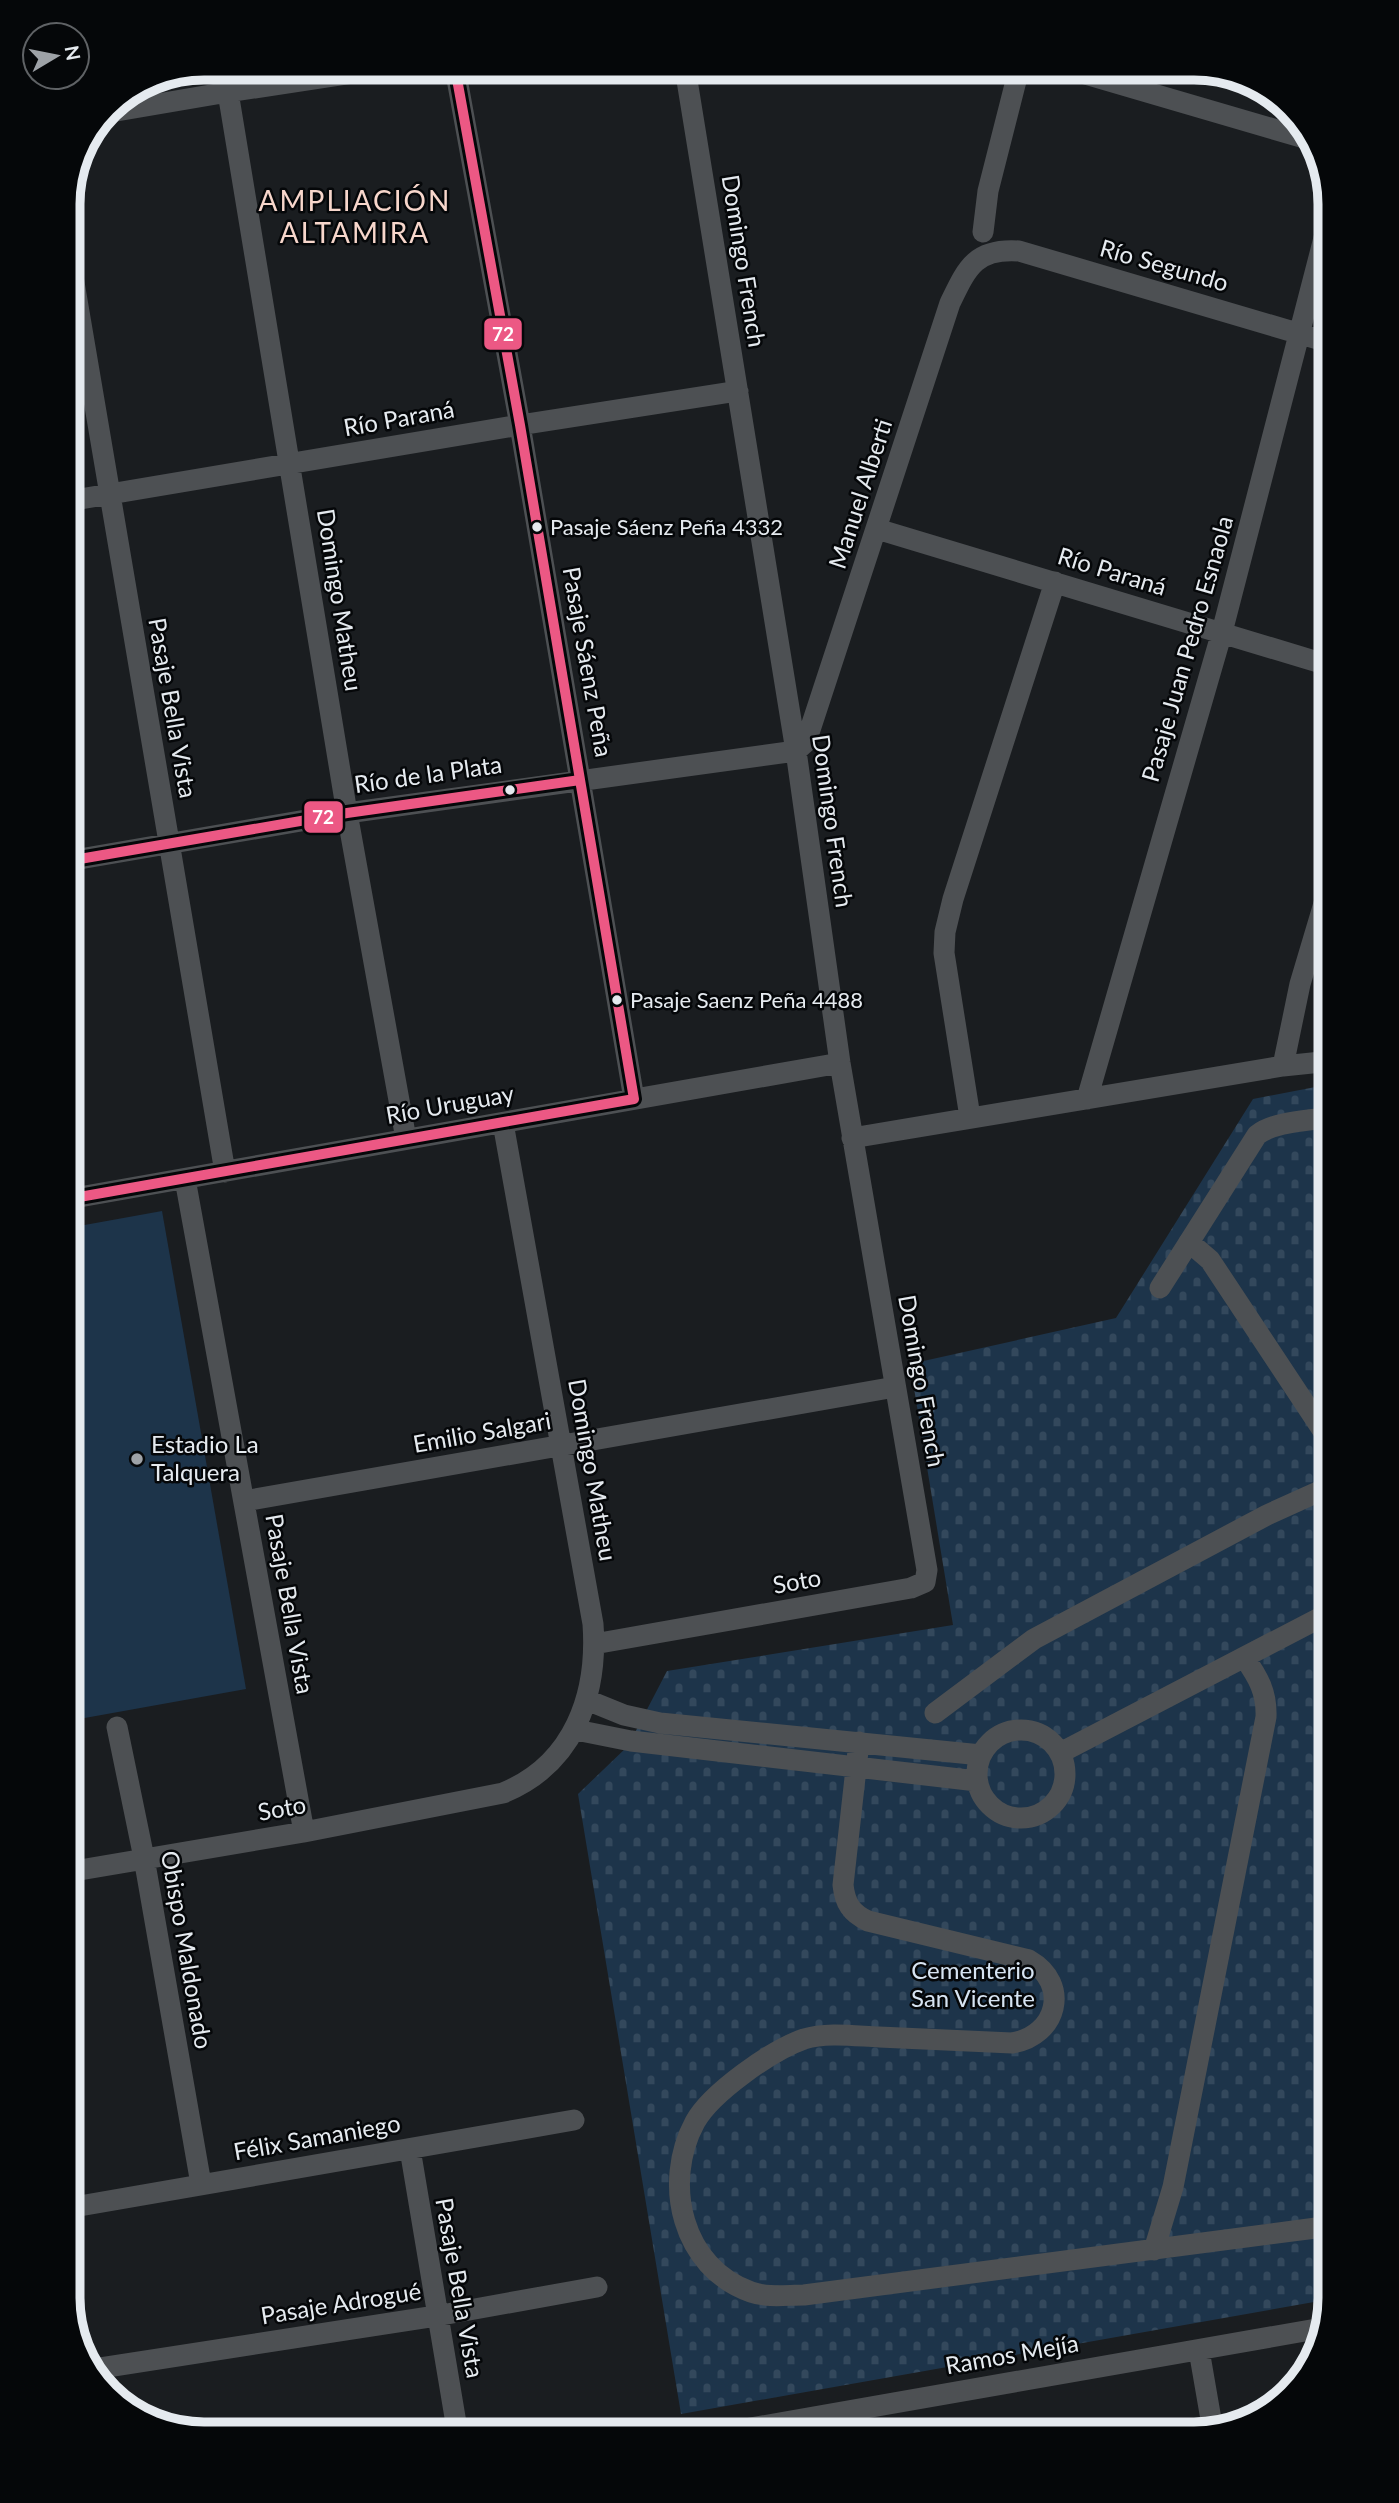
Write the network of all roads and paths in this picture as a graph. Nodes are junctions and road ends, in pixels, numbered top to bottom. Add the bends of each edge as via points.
1 (226, 80) edge
2 (305, 80) edge
3 (457, 80) edge
4 (687, 80) edge
5 (1016, 81) edge
6 (1108, 81) edge
7 (228, 92) junction
8 (125, 110) edge
9 (1299, 137) edge
10 (983, 232) dead end
11 (981, 256) joint
12 (1318, 262) edge
13 (81, 325) edge
14 (1300, 333) junction
15 (1318, 339) edge
16 (738, 391) junction
17 (520, 425) junction
18 (290, 465) junction
19 (109, 495) junction
20 (81, 499) edge
21 (877, 529) junction
22 (1055, 582) junction
23 (1222, 632) junction
24 (1318, 662) edge
25 (796, 751) junction
26 (580, 780) junction
27 (347, 813) junction
28 (168, 843) junction
29 (81, 859) edge
30 (1318, 924) edge
31 (1318, 1062) edge
32 (840, 1063) junction
33 (1283, 1066) junction
34 (1087, 1099) junction
35 (634, 1100) junction
36 (970, 1117) junction
37 (1318, 1119) edge
38 (503, 1123) junction
39 (852, 1138) junction
40 (406, 1139) junction
41 (225, 1172) junction
42 (185, 1179) junction
43 (81, 1197) edge
44 (1189, 1242) junction
45 (1160, 1288) dead end
46 (895, 1387) junction
47 (1318, 1423) edge
48 (560, 1446) junction
49 (1318, 1492) edge
50 (244, 1501) junction
51 (925, 1582) joint
52 (1318, 1619) edge
53 (594, 1644) junction
54 (1244, 1657) junction
55 (587, 1700) junction
56 (935, 1713) dead end
57 (117, 1727) dead end
58 (576, 1730) junction
59 (859, 1742) junction
60 (1060, 1753) junction
61 (981, 1755) junction
62 (856, 1768) junction
63 (977, 1781) junction
64 (503, 1793) joint
65 (304, 1832) junction
66 (144, 1858) junction
67 (80, 1870) edge
68 (574, 2120) dead end
69 (410, 2149) junction
70 (201, 2184) junction
71 (80, 2206) edge
72 (1318, 2227) edge
73 (1154, 2250) junction
74 (597, 2287) dead end
75 (436, 2316) junction
76 (1314, 2329) edge
77 (1199, 2350) junction
78 (102, 2368) edge
79 (1211, 2421) edge
80 (456, 2422) edge
81 (788, 2422) edge

1 - 7 street, Domingo Matheu
2 - 7 street
3 - 17 street, Pasaje Sáenz Peña
4 - 16 street, Domingo French
5 - 10 street via 988,191
6 - 9 street
7 - 8 street
7 - 18 street, Domingo Matheu
11 - 14 street, Río Segundo via 1019,251
11 - 21 street, Manuel Alberti via 950,303
12 - 14 street, Pasaje Juan Pedro Esnaola
13 - 19 street, Pasaje Bella Vista
14 - 15 street, Río Segundo
14 - 23 street, Pasaje Juan Pedro Esnaola
16 - 17 street, Río Paraná
16 - 25 street, Domingo French
17 - 18 street, Río Paraná
17 - 26 street, Pasaje Sáenz Peña
18 - 19 street, Río Paraná
18 - 27 street, Domingo Matheu
19 - 20 street, Río Paraná
19 - 28 street, Pasaje Bella Vista
21 - 22 street, Río Paraná
21 - 25 street, Manuel Alberti via 806,742
22 - 23 street, Río Paraná
22 - 36 street via 945,932 944,953
23 - 24 street, Río Paraná
23 - 34 street, Pasaje Juan Pedro Esnaola
25 - 26 street, Río de la Plata
25 - 32 street, Domingo French
26 - 27 street, Río de la Plata
26 - 35 street, Pasaje Sáenz Peña
27 - 28 street, Río de la Plata
27 - 40 street, Domingo Matheu
28 - 29 street, Río de la Plata
28 - 41 street, Pasaje Bella Vista
30 - 33 street
31 - 33 street
32 - 35 street, Río Uruguay
32 - 39 street, Domingo French
33 - 34 street
34 - 36 street
35 - 38 street, Río Uruguay
36 - 39 street
37 - 44 street via 1264,1129 1257,1135
38 - 40 street, Río Uruguay
38 - 48 street, Domingo Matheu
39 - 46 street, Domingo French
40 - 41 street, Río Uruguay
41 - 42 street, Río Uruguay
42 - 43 street, Río Uruguay
42 - 50 street, Pasaje Bella Vista
44 - 45 street
44 - 47 street via 1210,1260
46 - 48 street, Emilio Salgari
46 - 51 street, Domingo French via 927,1570
48 - 50 street, Emilio Salgari
48 - 53 street, Domingo Matheu
49 - 56 street via 1034,1639
50 - 65 street, Pasaje Bella Vista
51 - 53 street, Soto
52 - 54 street
53 - 55 street, Domingo Matheu
54 - 60 street
54 - 73 street via 1262,1684 1266,1717 1173,2187
55 - 58 street, Domingo Matheu
55 - 59 street via 660,1723
57 - 66 street, Obispo Maldonado
58 - 62 street via 631,1741
58 - 64 street, Domingo Matheu via 532,1778
59 - 61 street
59 - 62 street
60 - 61 street via 1040,1734 1013,1730 989,1743
60 - 63 street via 1065,1768 1059,1797 1035,1816 1005,1815 987,1801
61 - 63 street
62 - 63 street
62 - 73 street via 843,1885 851,1909 868,1921 1038,1965 1048,1978 1054,2005 1042,2030 1026,2041 814,2037 778,2051 740,2076 702,2112 683,2154 680,2195 696,2251 734,2285 768,2296
64 - 65 street, Soto
65 - 66 street, Soto
66 - 67 street, Soto
66 - 70 street, Obispo Maldonado
68 - 69 street, Félix Samaniego
69 - 70 street, Félix Samaniego
69 - 75 street, Pasaje Bella Vista
70 - 71 street, Félix Samaniego
72 - 73 street
74 - 75 street, Pasaje Adrogué
75 - 78 street, Pasaje Adrogué
75 - 80 street, Pasaje Bella Vista
76 - 77 street, Ramos Mejía
77 - 79 street
77 - 81 street, Ramos Mejía

